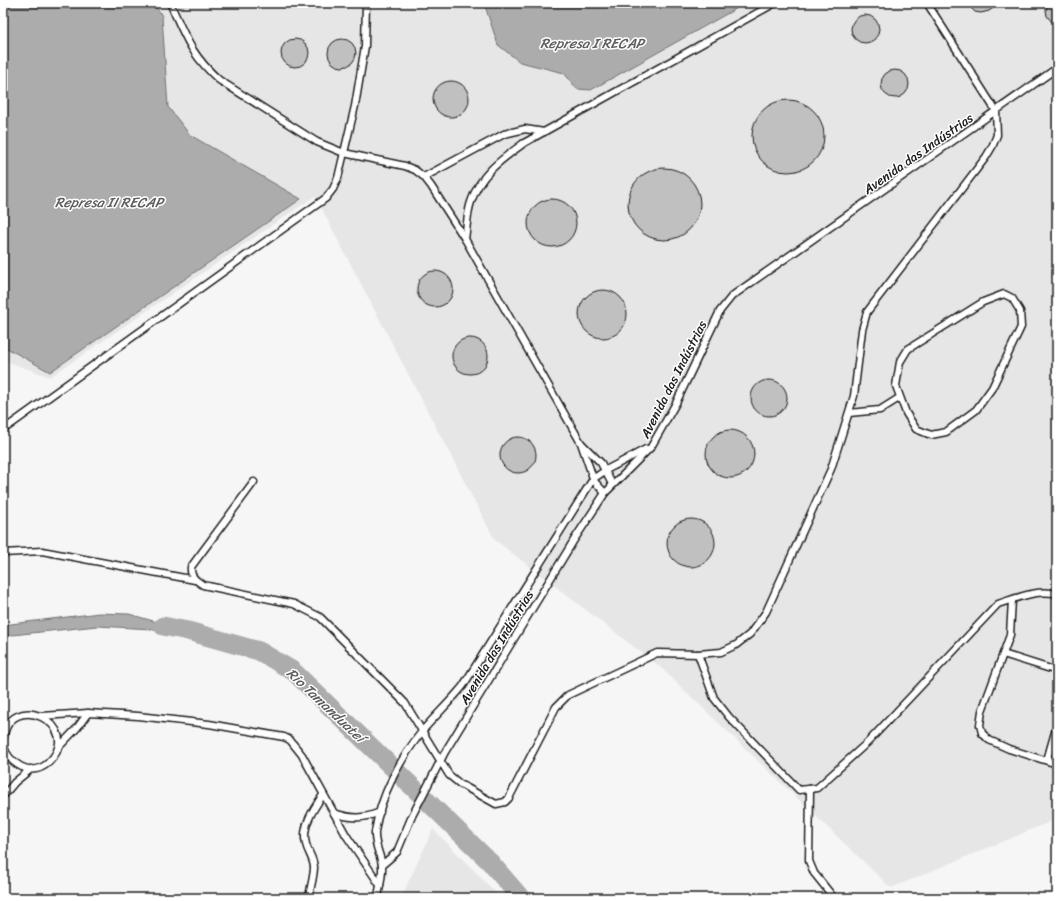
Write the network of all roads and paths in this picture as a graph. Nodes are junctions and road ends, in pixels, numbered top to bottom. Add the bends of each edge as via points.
1 (170, 3) edge
2 (366, 3) edge
3 (775, 3) edge
4 (927, 3) edge
5 (1057, 68) edge
6 (996, 111) junction
7 (544, 132) junction
8 (344, 153) junction
9 (424, 177) junction
10 (465, 238) junction
11 (899, 398) junction
12 (849, 414) junction
13 (3, 430) edge
14 (581, 443) junction
15 (651, 447) junction
16 (606, 470) junction
17 (593, 479) junction
18 (254, 482) dead end
19 (612, 484) junction
20 (605, 493) junction
21 (3, 553) edge
22 (195, 580) junction
23 (1057, 594) edge
24 (1012, 600) junction
25 (698, 654) junction
26 (1003, 654) junction
27 (1057, 671) edge
28 (88, 713) junction
29 (42, 716) junction
30 (1057, 725) edge
31 (423, 731) junction
32 (3, 736) edge
33 (3, 742) edge
34 (3, 745) edge
35 (58, 748) junction
36 (1047, 760) junction
37 (440, 762) junction
38 (1057, 764) edge
39 (31, 769) junction
40 (810, 789) junction
41 (323, 795) junction
42 (3, 796) edge
43 (334, 812) junction
44 (380, 812) junction
45 (382, 865) junction
46 (380, 885) junction
47 (308, 898) edge
48 (378, 898) edge
49 (834, 898) edge

1 - 8 lane via 190,48 205,68 219,80 317,142
2 - 8 lane via 365,46
3 - 7 lane
4 - 6 lane
5 - 6 lane, Avenida das Indústrias
6 - 12 lane via 997,135 986,157 867,312
6 - 15 lane, Avenida das Indústrias via 732,296 720,312 676,403
7 - 9 lane via 525,129 504,134
7 - 10 lane via 493,166 479,183 470,202
8 - 9 lane via 405,166
8 - 13 lane via 334,189 326,198
9 - 10 lane
10 - 14 lane
11 - 11 lane via 896,386 900,362 908,349 983,302 1004,294 1012,298 1020,311 1021,327 992,388 976,410 946,432 931,435 916,429
11 - 12 lane via 880,410
12 - 25 lane via 831,469 766,612 750,634 736,645 721,652
14 - 16 lane
14 - 17 lane
15 - 16 lane
15 - 19 lane, Avenida das Indústrias
16 - 17 lane
16 - 19 lane
17 - 20 lane
17 - 31 lane, Avenida das Indústrias via 463,686
18 - 22 lane via 191,567
19 - 20 lane, Avenida das Indústrias
20 - 37 lane, Avenida das Indústrias
21 - 22 lane via 42,551
22 - 31 lane via 203,585 294,604 320,617 405,703
23 - 24 lane via 1048,592
24 - 26 lane via 1010,634
24 - 40 lane via 998,604 868,742 817,788
25 - 37 lane via 657,653 568,695 556,708 528,764 505,802 496,804 460,784 449,775
25 - 40 lane via 714,698 729,717 799,790
26 - 27 lane
26 - 36 lane via 982,711 982,732 989,740 1009,749
28 - 29 lane
28 - 35 lane
28 - 41 lane via 209,724 284,737 302,755
29 - 32 lane via 18,716
29 - 35 lane via 56,729
30 - 36 lane
31 - 37 lane
31 - 44 lane, Avenida das Indústrias via 408,750
32 - 33 lane
34 - 39 lane via 11,762 19,767
35 - 39 lane via 47,764
36 - 38 lane
37 - 45 lane, Avenida das Indústrias via 397,852
39 - 42 lane via 14,782
40 - 49 lane via 809,861 814,873
41 - 43 lane
41 - 47 lane via 309,817 306,835 305,842 314,868
43 - 44 lane via 347,818 356,818 369,817
43 - 46 lane via 346,835
44 - 45 lane, Avenida das Indústrias via 375,833 376,848
45 - 46 lane, Avenida das Indústrias
46 - 48 lane, Avenida das Indústrias

